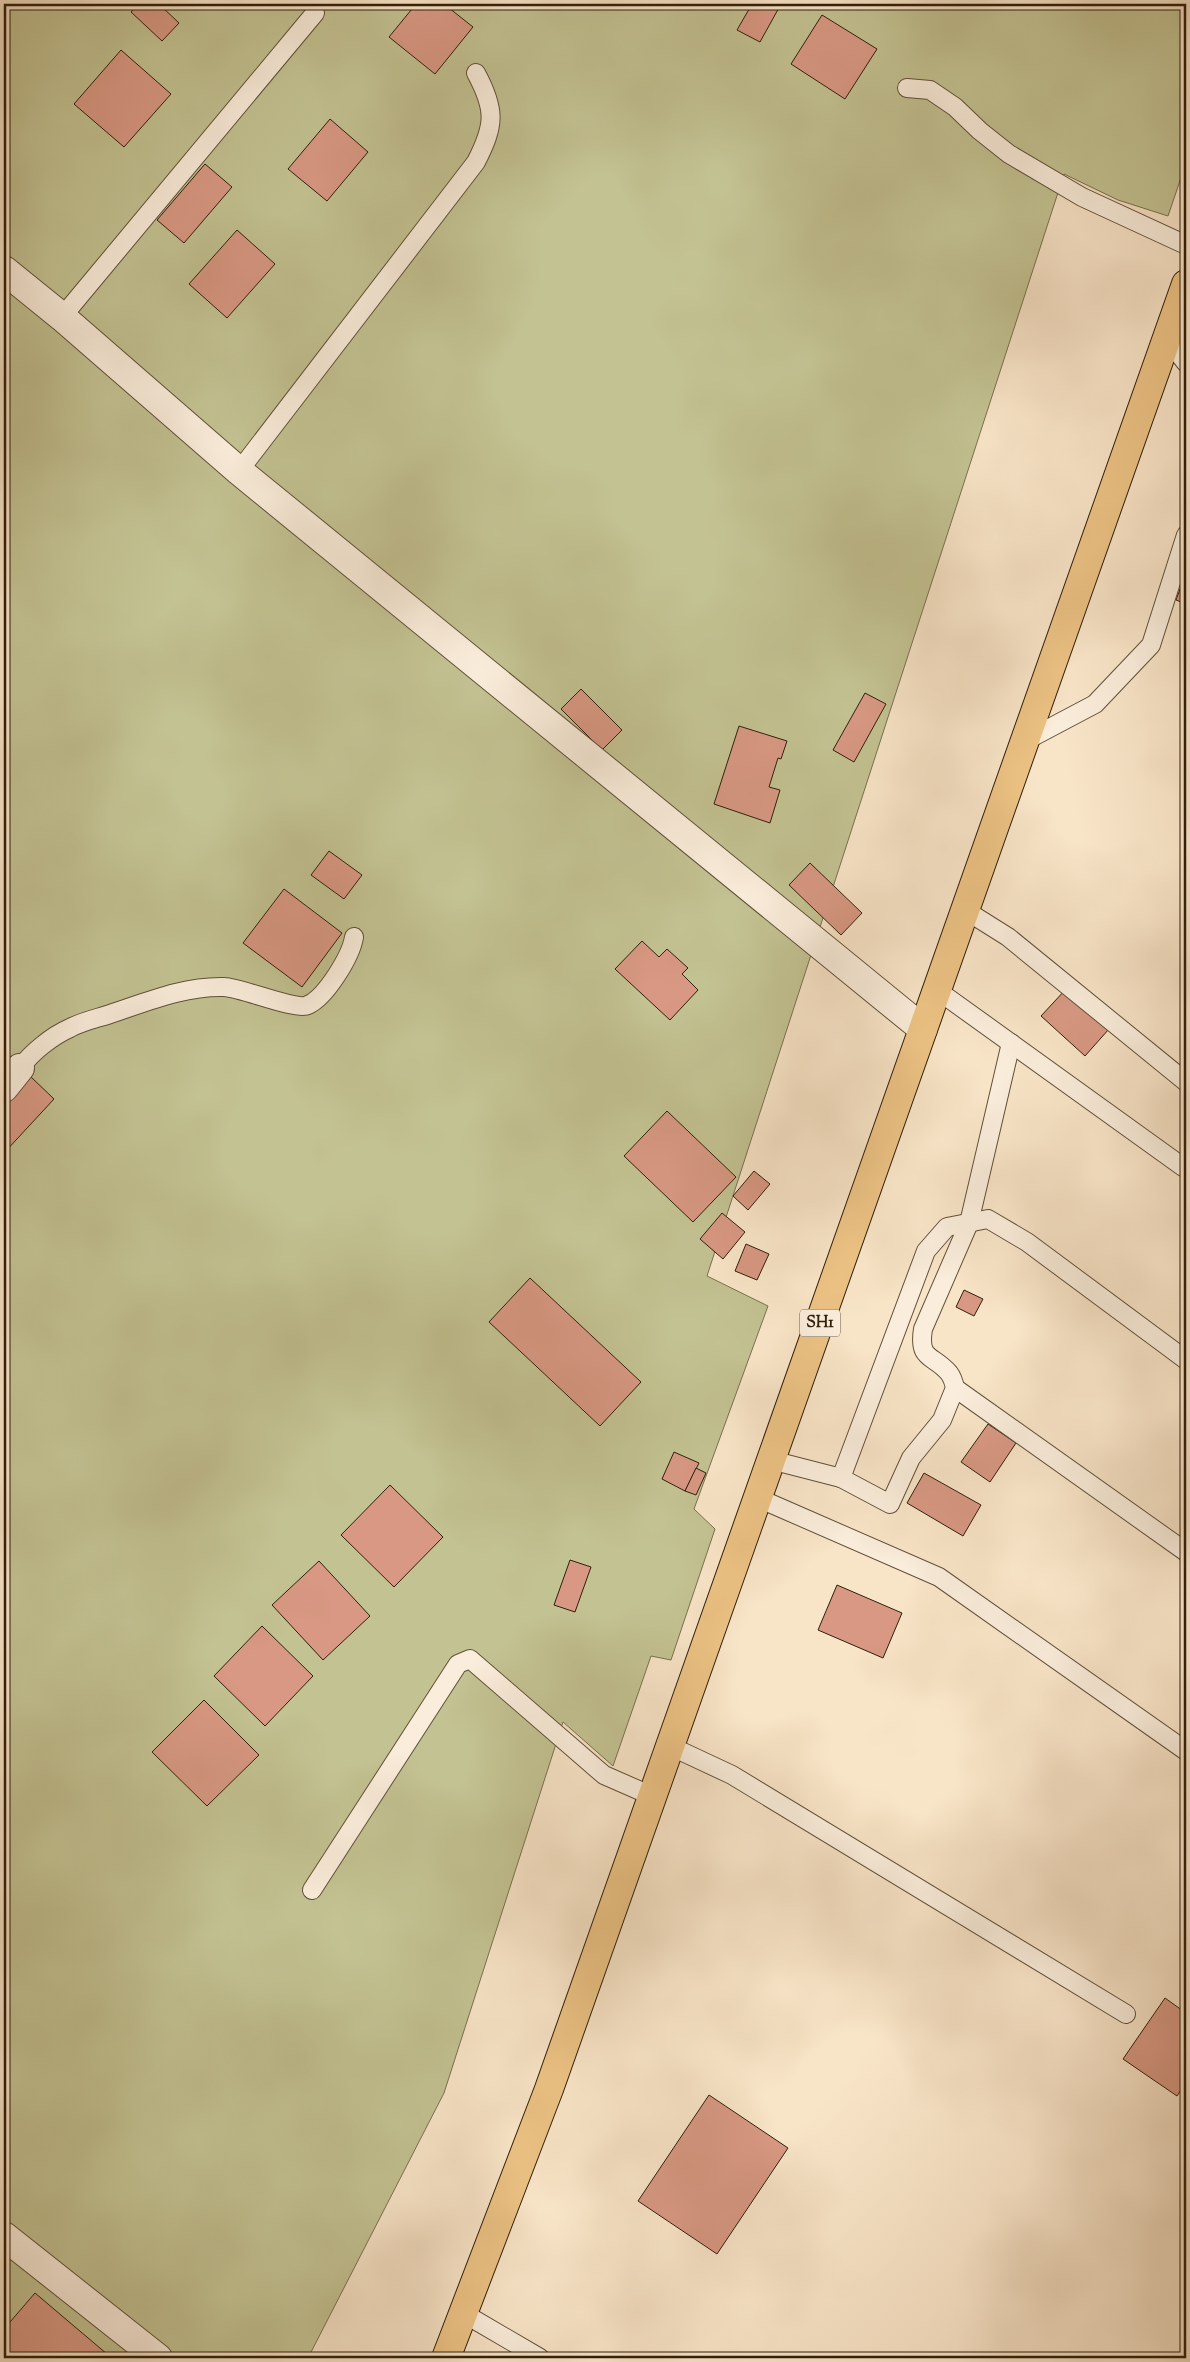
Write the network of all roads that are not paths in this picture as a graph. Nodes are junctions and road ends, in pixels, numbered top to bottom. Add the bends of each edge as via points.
1 (315, 13) dead end
2 (476, 73) dead end
3 (907, 88) dead end
4 (1186, 245) edge
5 (4, 270) edge
6 (1186, 284) edge
7 (62, 317) junction
8 (1167, 339) junction
9 (1186, 363) edge
10 (239, 471) junction
11 (1186, 535) edge
12 (1025, 741) junction
13 (964, 910) junction
14 (354, 937) dead end
15 (937, 990) junction
16 (923, 1029) junction
17 (1010, 1043) junction
18 (12, 1078) edge
19 (1186, 1082) edge
20 (1183, 1167) dead end
21 (969, 1223) junction
22 (1186, 1360) edge
23 (955, 1388) junction
24 (772, 1460) junction
25 (841, 1478) junction
26 (758, 1498) junction
27 (1186, 1552) edge
28 (670, 1746) junction
29 (1186, 1751) edge
30 (652, 1796) junction
31 (312, 1890) dead end
32 (1126, 2014) dead end
33 (4, 2236) edge
34 (463, 2313) junction
35 (158, 2358) edge
36 (446, 2358) edge
37 (540, 2358) edge

1 - 7 lane
2 - 10 lane via 488,95 491,116 488,139 476,162
3 - 4 lane via 930,90 955,107 1009,154 1082,197
5 - 7 street
6 - 8 main road, SH1
7 - 10 street
8 - 9 lane
8 - 12 main road, SH1
10 - 16 street
11 - 12 lane via 1151,646 1095,704
12 - 13 main road, SH1
13 - 15 main road, SH1
13 - 19 lane via 1008,937
14 - 18 lane via 342,968 308,1005 295,1006 225,987 180,991 70,1028 45,1044
15 - 16 main road, SH1
15 - 17 lane
16 - 24 main road, SH1
17 - 20 lane
17 - 21 lane
21 - 22 lane via 988,1219 1027,1242
21 - 23 lane via 923,1329 921,1344 928,1356 951,1374
21 - 25 lane via 947,1227 926,1251
23 - 25 lane via 942,1420 911,1458 890,1504
23 - 27 lane
24 - 25 lane
24 - 26 main road, SH1
26 - 28 main road, SH1
26 - 29 lane via 939,1577
28 - 30 main road, SH1
28 - 32 lane via 732,1775
30 - 31 lane via 604,1775 470,1659 458,1664
30 - 34 main road, SH1 via 549,2089
33 - 35 street
34 - 36 main road, SH1
34 - 37 lane

